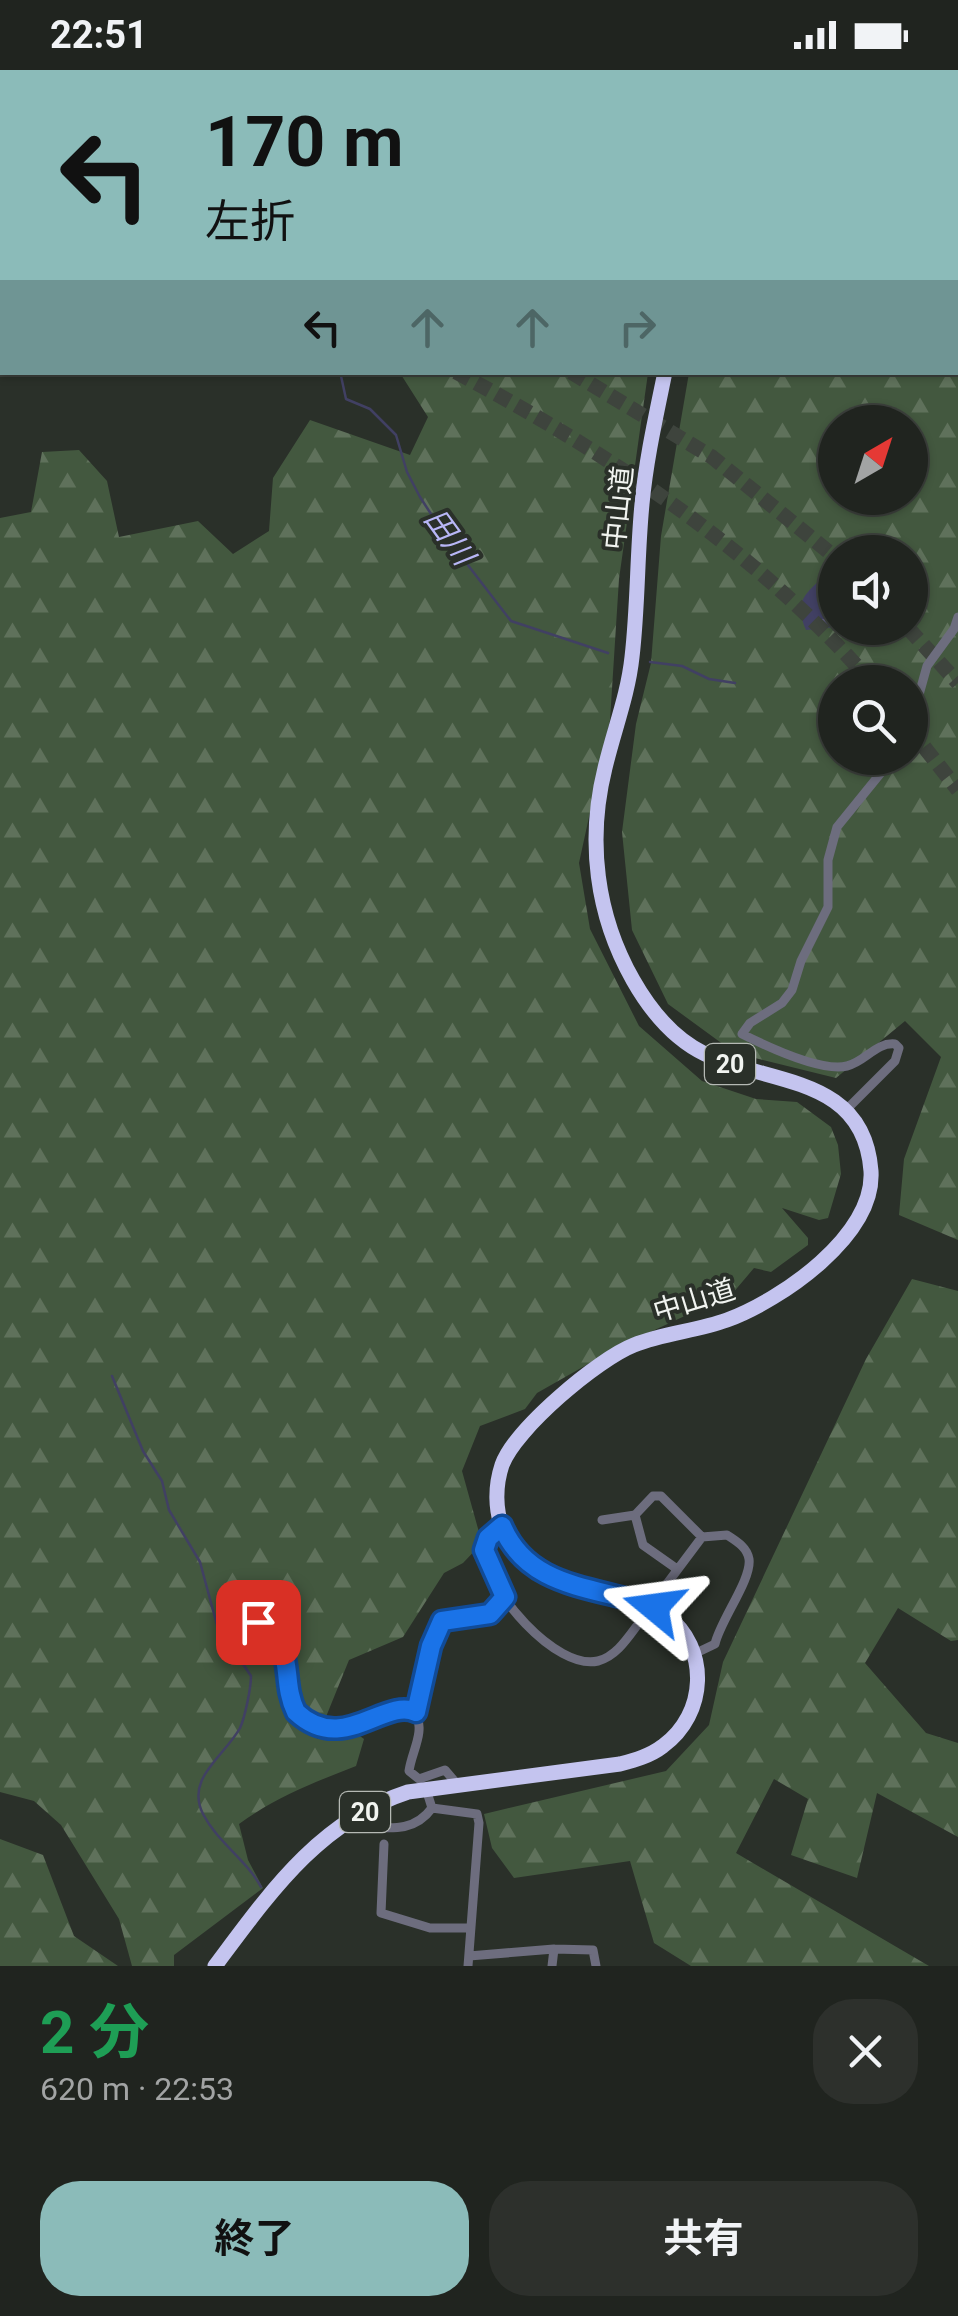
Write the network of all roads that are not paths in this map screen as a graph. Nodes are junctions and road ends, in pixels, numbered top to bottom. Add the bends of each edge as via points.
1 (665, 375) edge
2 (958, 617) edge
3 (928, 665) edge
4 (879, 775) edge
5 (846, 1110) junction
6 (635, 1516) junction
7 (602, 1520) dead end
8 (502, 1526) junction
9 (702, 1537) junction
10 (677, 1569) junction
11 (505, 1597) junction
12 (245, 1618) dead end
13 (694, 1654) junction
14 (416, 1712) junction
15 (456, 1784) junction
16 (426, 1789) junction
17 (432, 1808) junction
18 (366, 1812) junction
19 (384, 1844) dead end
20 (471, 1928) junction
21 (554, 1949) junction
22 (468, 1961) edge
23 (215, 1966) edge
24 (552, 1966) edge
25 (596, 1966) edge

1 - 5 highway, 中山道 / 20 via 642,500 631,666 597,815 602,901 634,982 679,1037 722,1061 810,1087
2 - 3 street
4 - 5 street via 837,828 828,860 828,907 792,990 742,1034 836,1066 895,1044 895,1061
5 - 8 highway, 中山道 via 869,1152 871,1181 850,1234 748,1311 634,1345 583,1378 506,1456 498,1488
6 - 7 street
6 - 9 street via 661,1496
6 - 10 street via 644,1546
8 - 11 street via 484,1550
8 - 13 highway via 519,1556 539,1572 654,1607 680,1628
9 - 10 street
9 - 13 street via 727,1535 749,1560 715,1644
10 - 11 street, bridge via 620,1648 580,1662 530,1629
11 - 14 street via 490,1614 442,1621
12 - 14 street via 280,1642 292,1704 306,1721 354,1727 400,1708
13 - 15 highway, 20 via 699,1679 691,1713 651,1754 620,1764
14 - 15 street via 419,1741 409,1771 419,1778 446,1770
15 - 16 highway, 20
16 - 17 street
16 - 18 highway, 20
17 - 18 street via 403,1828 370,1827
17 - 20 street via 476,1814 480,1823
18 - 23 highway, 20 via 302,1856
19 - 20 street via 380,1913 430,1928
20 - 22 street
21 - 22 street
21 - 24 street
21 - 25 street via 593,1950

